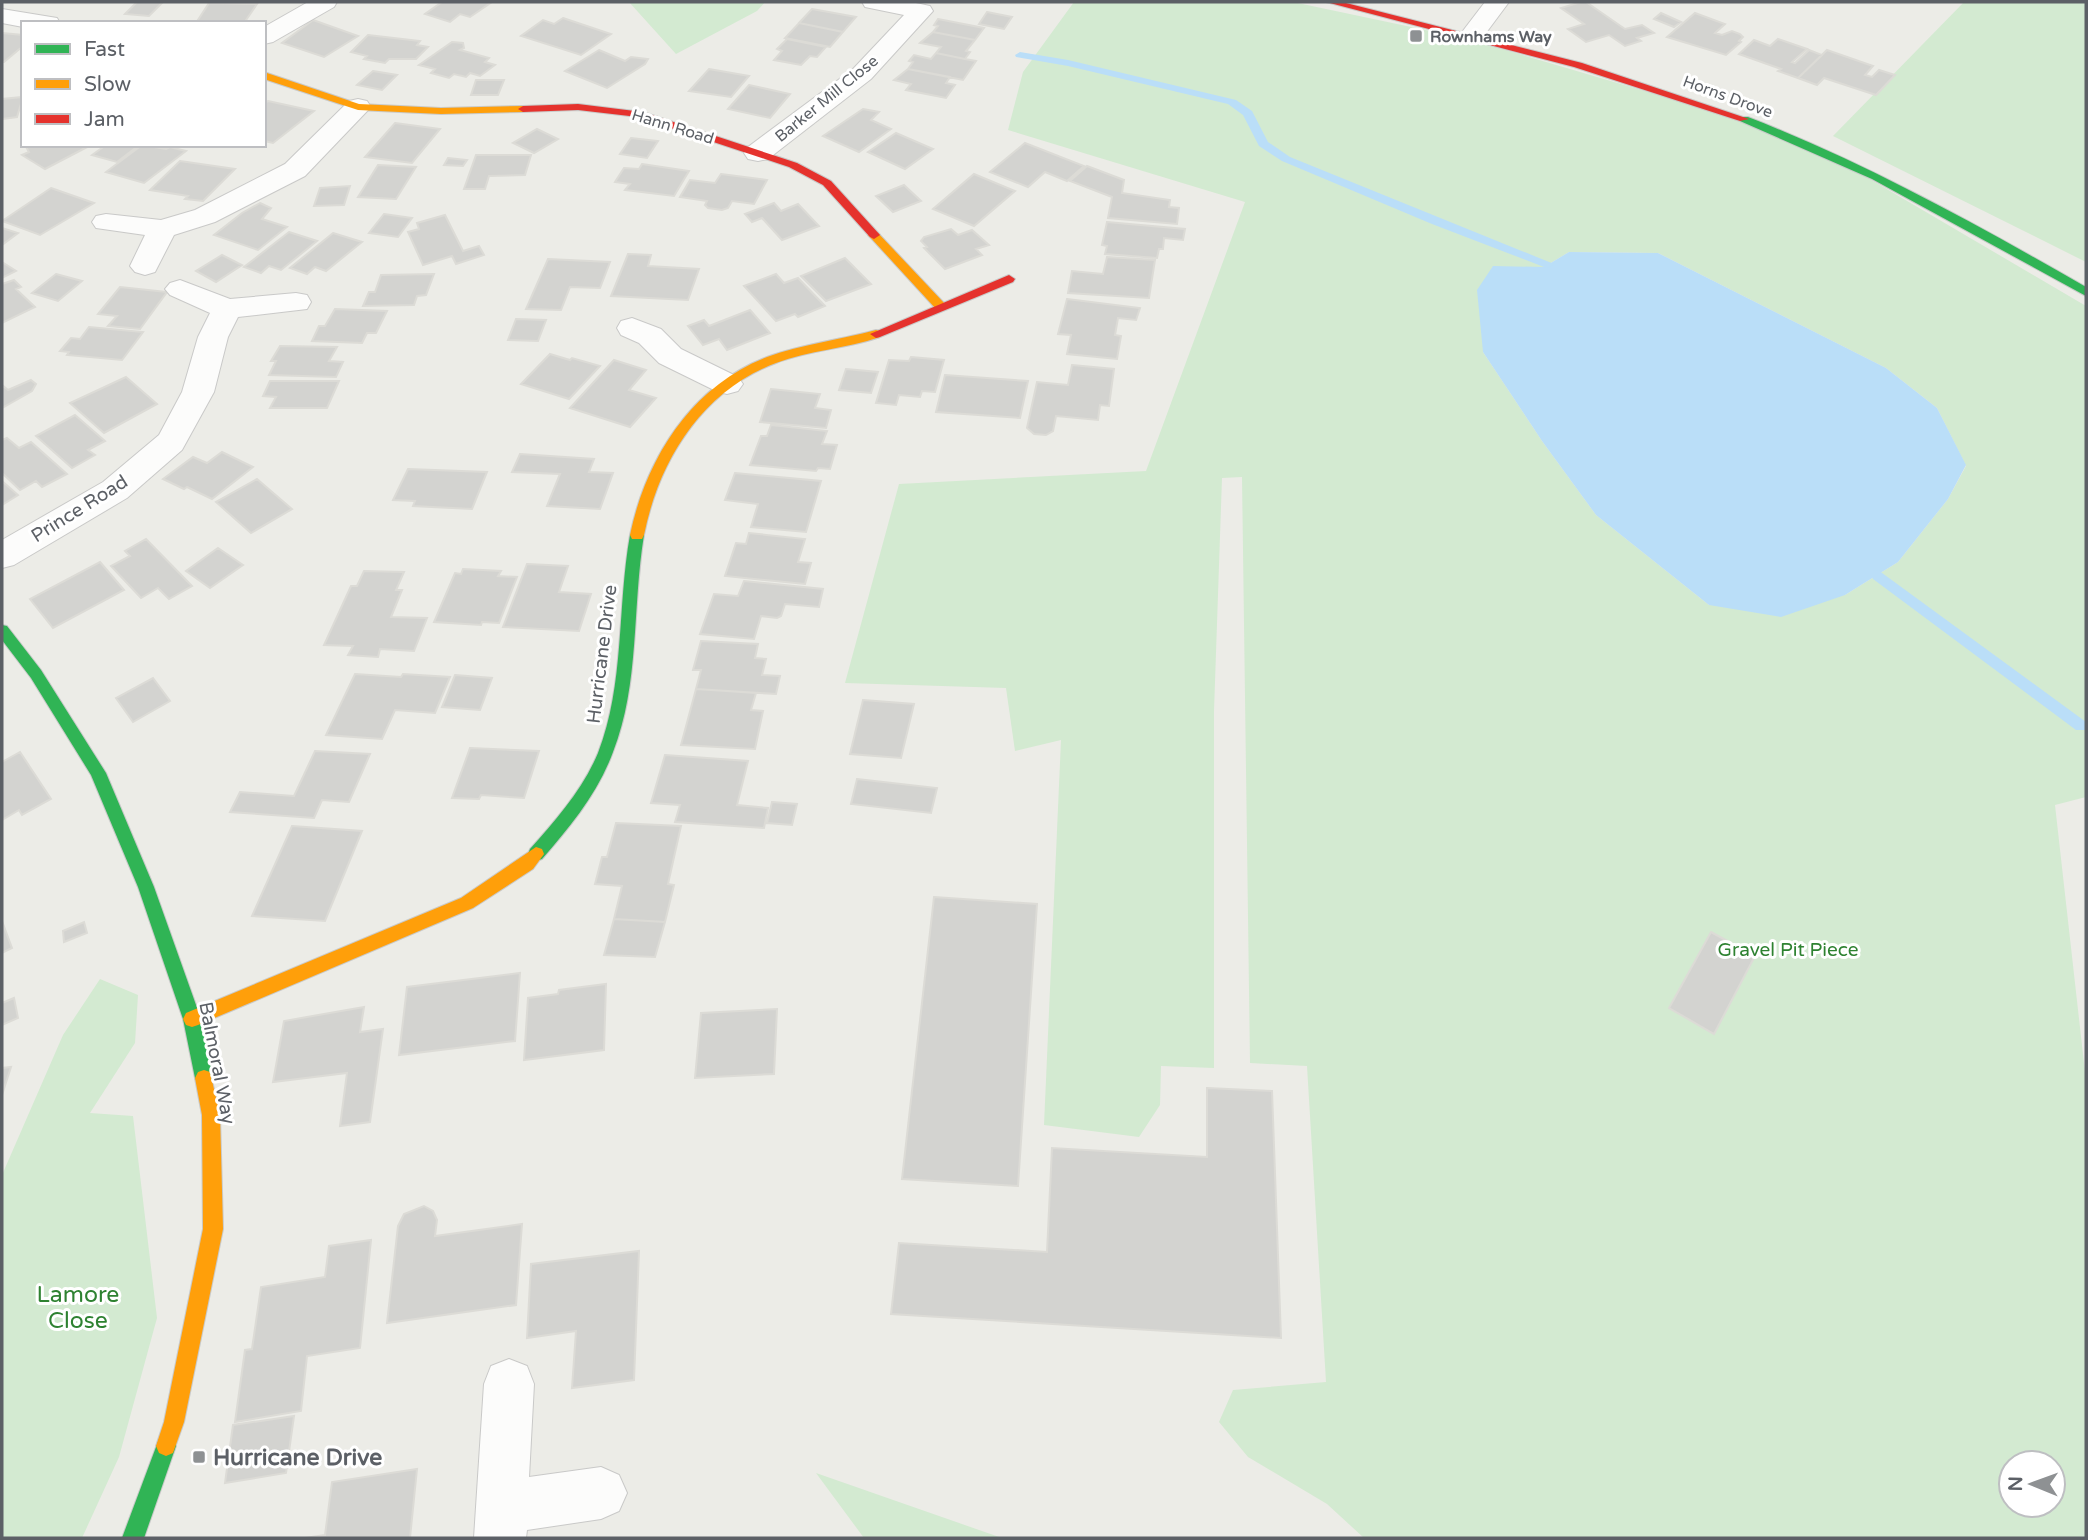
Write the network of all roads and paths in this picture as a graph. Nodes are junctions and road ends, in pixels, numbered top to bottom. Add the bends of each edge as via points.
1 (325, 2) edge
2 (874, 2) edge
3 (1331, 2) edge
4 (1497, 2) edge
5 (925, 7) edge
6 (2, 16) edge
7 (35, 21) edge
8 (266, 36) edge
9 (1471, 36) junction
10 (266, 76) edge
11 (358, 107) junction
12 (758, 153) junction
13 (106, 222) dead end
14 (162, 229) junction
15 (145, 266) dead end
16 (1009, 279) dead end
17 (180, 289) dead end
18 (2086, 292) edge
19 (296, 302) dead end
20 (941, 307) junction
21 (227, 309) junction
22 (632, 328) dead end
23 (727, 384) junction
24 (2, 556) edge
25 (2, 630) edge
26 (192, 1019) junction
27 (509, 1384) dead end
28 (601, 1493) dead end
29 (501, 1523) edge
30 (133, 1538) edge

1 - 8 street
2 - 5 street, Barker Mill Close
3 - 9 street, Horns Drove
4 - 9 street
5 - 12 street, Barker Mill Close via 862,74
6 - 7 street
9 - 18 street, Horns Drove via 1599,70 1818,149 1911,194
10 - 11 street, Hann Road
11 - 12 street, Hann Road via 441,111 578,107 639,114
11 - 14 street via 295,170 205,216
12 - 20 street, Hann Road via 827,183
13 - 14 street
14 - 15 street
16 - 20 street, Hurricane Drive
17 - 21 street
19 - 21 street
20 - 23 street, Hurricane Drive via 871,336 771,360
21 - 24 street, Prince Road via 213,337 198,392 171,442 115,490
22 - 23 street via 650,336 670,356
23 - 26 street, Hurricane Drive via 695,414 667,451 647,492 636,539 620,702 611,739 592,780 562,825 527,864 467,904
25 - 26 street, Balmoral Way via 99,773 146,887
26 - 30 street, Balmoral Way via 211,1115 213,1229 174,1422
27 - 29 street
28 - 29 street

